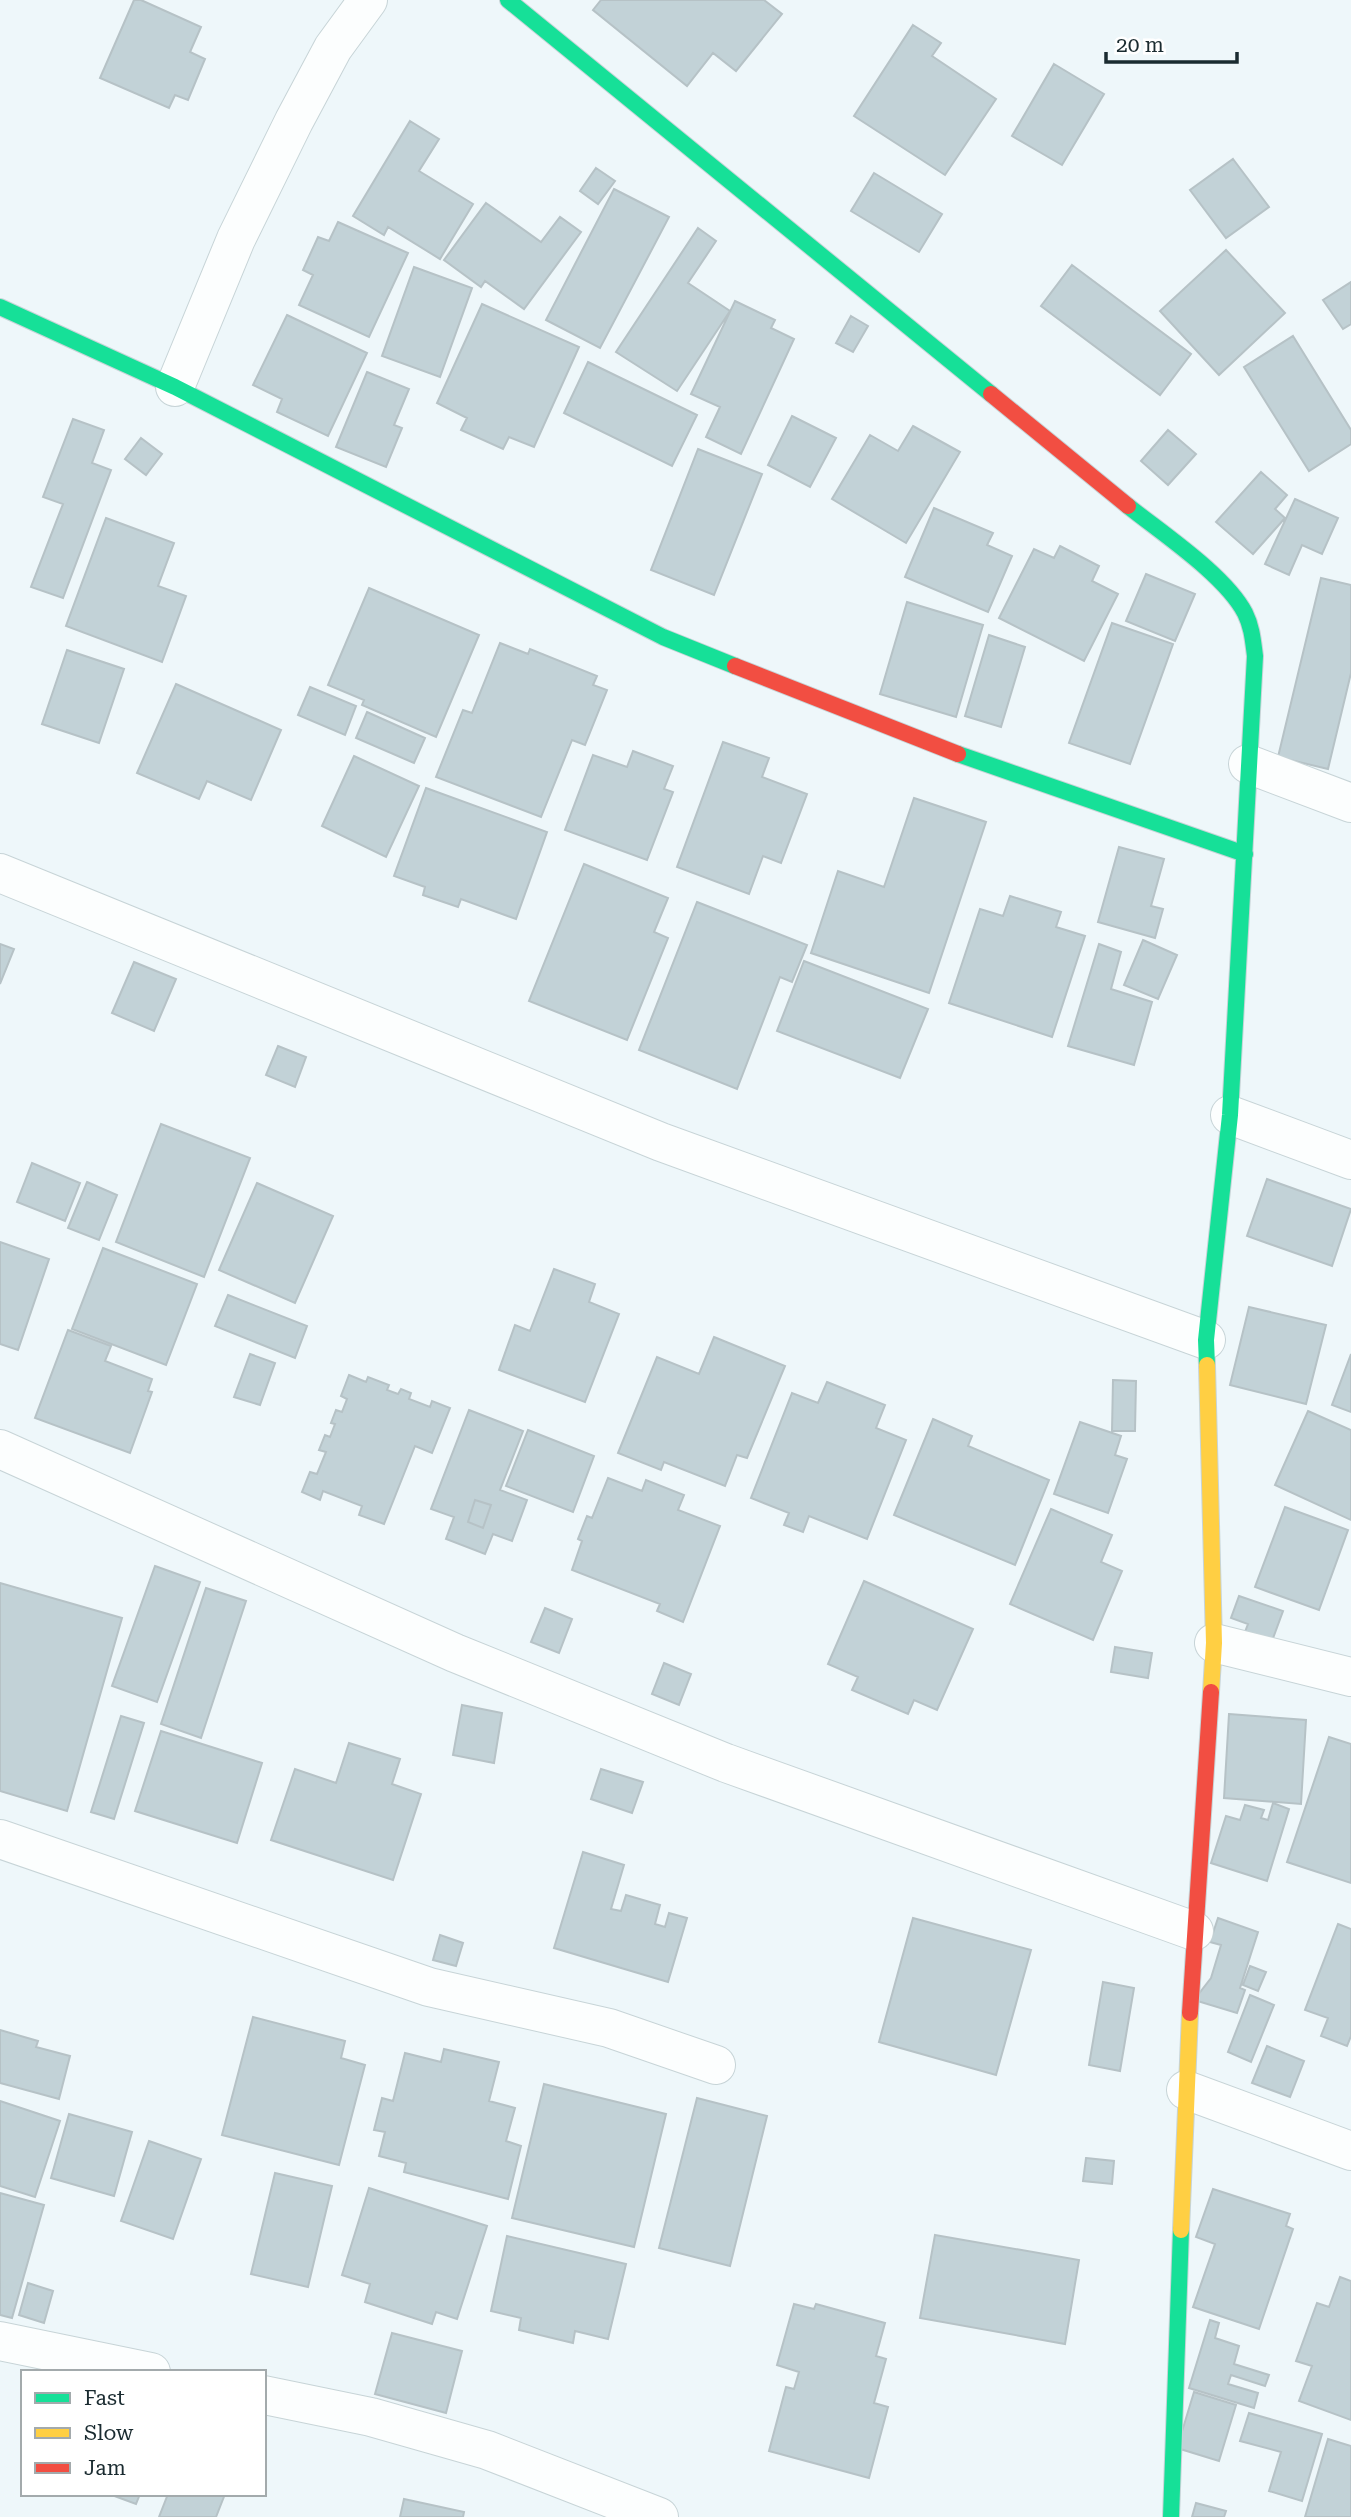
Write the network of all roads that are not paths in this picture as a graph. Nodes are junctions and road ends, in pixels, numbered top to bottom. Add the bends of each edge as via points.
1 (368, 0) edge
2 (508, 0) edge
3 (0, 307) edge
4 (175, 387) junction
5 (1248, 764) junction
6 (1351, 803) edge
7 (1245, 854) junction
8 (0, 873) edge
9 (1230, 1115) junction
10 (1351, 1160) edge
11 (1206, 1340) junction
12 (0, 1449) edge
13 (1214, 1643) junction
14 (1351, 1677) edge
15 (0, 1839) edge
16 (1194, 1931) junction
17 (716, 2065) dead end
18 (1186, 2090) junction
19 (1351, 2151) edge
20 (0, 2341) edge
21 (140, 2370) edge
22 (266, 2395) edge
23 (659, 2517) edge
24 (1171, 2517) edge

1 - 4 street via 334,48 236,239
2 - 5 street via 1221,580 1252,629 1255,656
3 - 4 street
4 - 7 street via 663,637 932,746
5 - 6 street
5 - 7 street
7 - 9 street
8 - 11 street via 661,1142
9 - 10 street
9 - 11 street
11 - 13 street
12 - 16 street via 442,1648 726,1763
13 - 14 street
13 - 16 street
15 - 17 street via 429,1987 610,2028
16 - 18 street
18 - 19 street
18 - 24 street
20 - 21 street
22 - 23 street via 371,2417 487,2450

